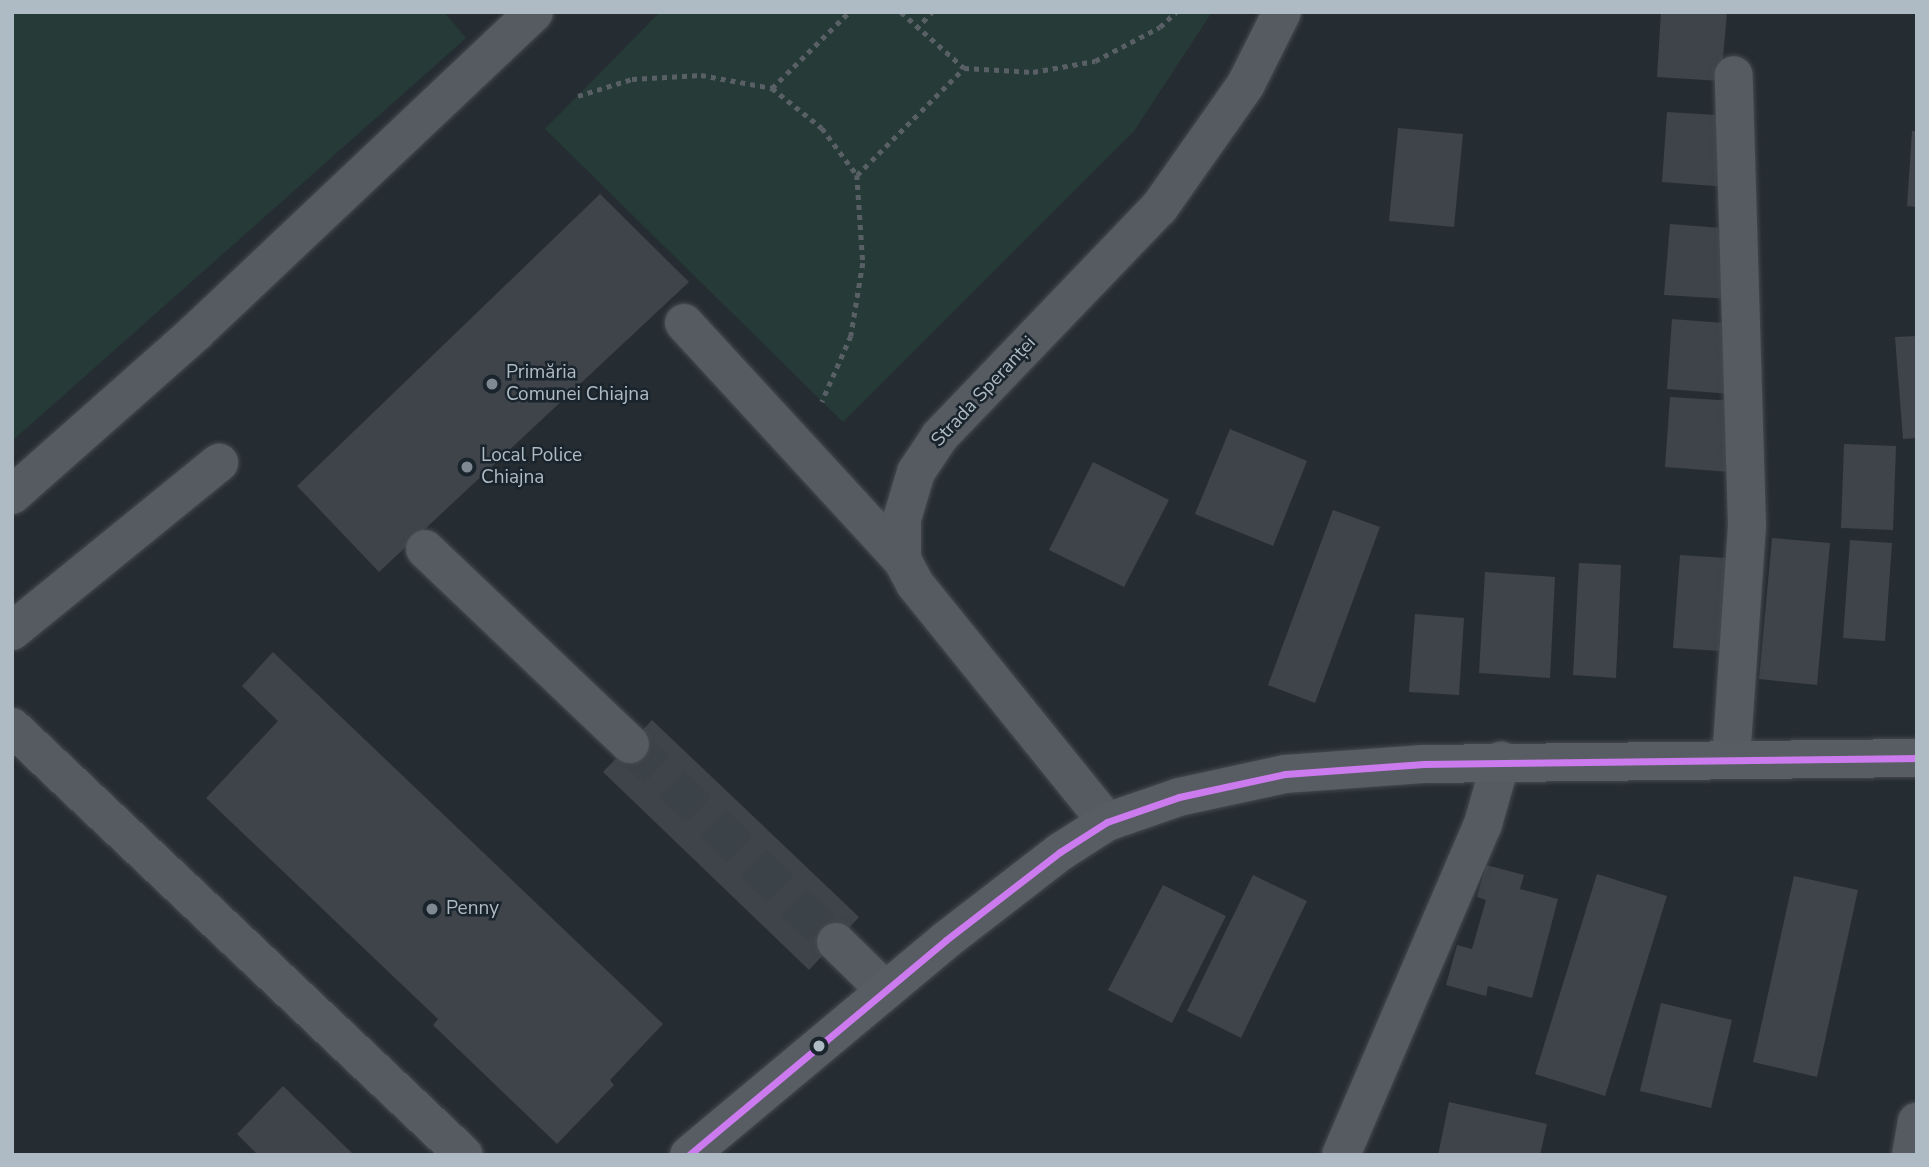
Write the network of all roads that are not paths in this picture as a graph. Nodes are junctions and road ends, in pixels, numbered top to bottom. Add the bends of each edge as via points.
1 (534, 12) edge
2 (1282, 12) edge
3 (1734, 75) dead end
4 (684, 323) dead end
5 (219, 463) dead end
6 (12, 495) edge
7 (425, 549) dead end
8 (902, 560) junction
9 (12, 631) edge
10 (12, 727) edge
11 (630, 744) tunnel mouth
12 (1917, 758) edge
13 (1731, 760) junction
14 (1502, 761) junction
15 (1107, 822) junction
16 (836, 942) tunnel mouth
17 (885, 990) junction
18 (1917, 1122) edge
19 (464, 1155) edge
20 (689, 1155) edge
21 (1341, 1155) edge
22 (1911, 1155) edge

1 - 6 street via 196,332
2 - 8 street, Strada Speranței via 1245,84 1159,208 940,436 916,472 905,507
3 - 13 street via 1747,526
4 - 8 street
5 - 9 street
7 - 11 street
8 - 15 street via 915,584
10 - 19 street
12 - 13 main road
13 - 14 main road
14 - 15 main road via 1285,774 1179,797
14 - 21 street via 1483,824
15 - 17 main road via 1000,896
16 - 17 street
17 - 20 main road
18 - 22 street

